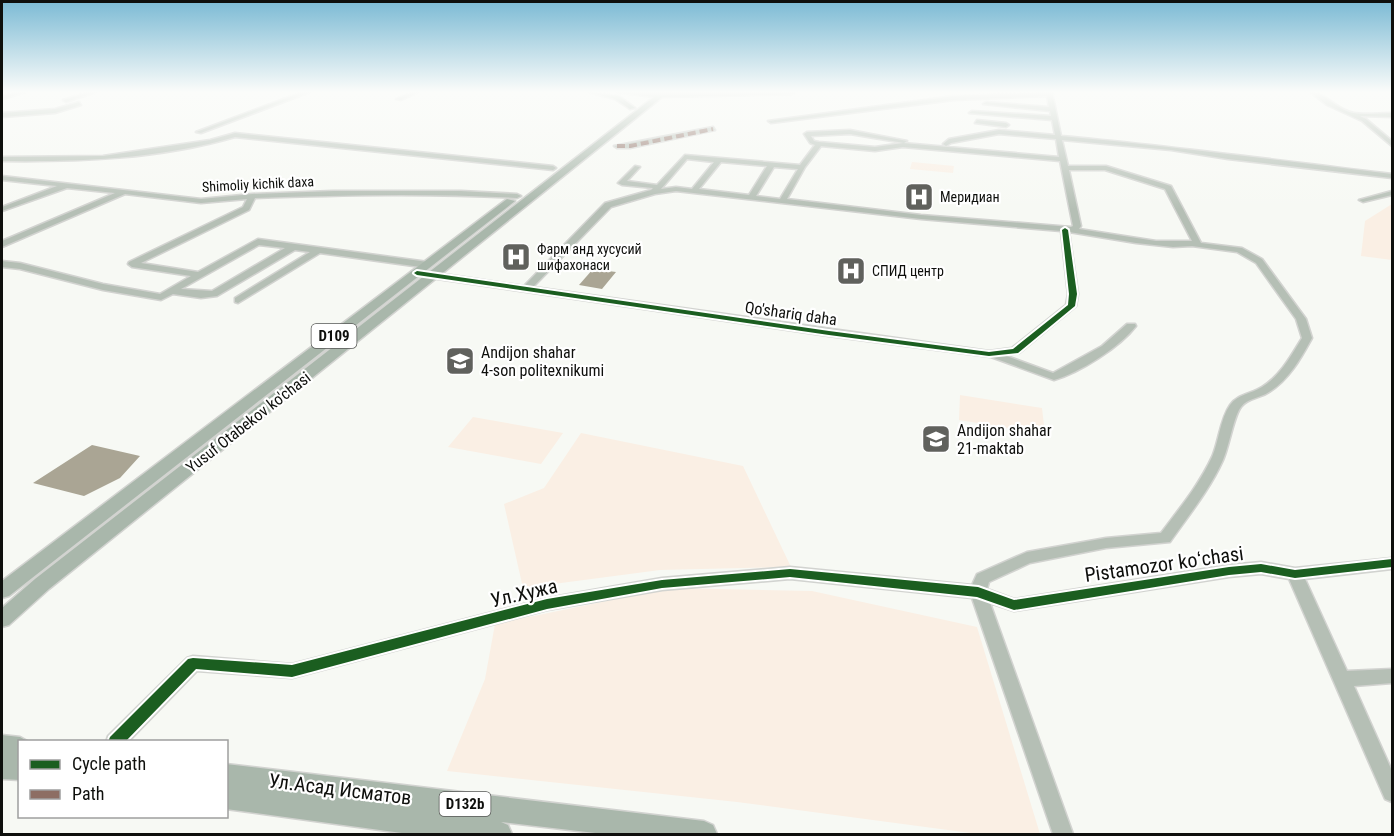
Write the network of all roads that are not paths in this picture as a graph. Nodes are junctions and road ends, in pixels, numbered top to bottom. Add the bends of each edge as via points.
1 (602, 131) edge
2 (607, 131) edge
3 (703, 131) edge
4 (1043, 131) edge
5 (1377, 131) edge
6 (992, 132) junction
7 (1057, 133) junction
8 (1029, 135) junction
9 (903, 143) junction
10 (819, 144) junction
11 (946, 144) junction
12 (1392, 144) edge
13 (617, 146) dead end
14 (969, 151) junction
15 (993, 153) junction
16 (1033, 157) junction
17 (2, 159) edge
18 (720, 159) junction
19 (772, 164) junction
20 (1064, 164) junction
21 (637, 166) dead end
22 (802, 167) junction
23 (553, 168) junction
24 (1392, 176) edge
25 (2, 178) edge
26 (68, 185) junction
27 (656, 189) junction
28 (694, 191) junction
29 (125, 192) junction
30 (1392, 194) edge
31 (252, 196) junction
32 (517, 196) junction
33 (751, 198) junction
34 (1363, 200) dead end
35 (782, 201) junction
36 (2, 209) edge
37 (1069, 230) junction
38 (2, 244) edge
39 (1195, 245) junction
40 (295, 246) junction
41 (319, 250) junction
42 (2, 264) edge
43 (426, 271) junction
44 (198, 275) junction
45 (527, 288) junction
46 (172, 291) junction
47 (238, 300) dead end
48 (1131, 326) dead end
49 (989, 354) junction
50 (1392, 563) edge
51 (1295, 574) junction
52 (2, 591) edge
53 (978, 592) junction
54 (2, 619) edge
55 (1392, 676) edge
56 (1342, 679) junction
57 (115, 740) edge
58 (2, 746) edge
59 (18, 748) edge
60 (2, 768) edge
61 (18, 768) edge
62 (228, 776) edge
63 (1392, 792) edge
64 (228, 797) edge
65 (499, 834) edge
66 (704, 834) edge
67 (1063, 834) edge

1 - 23 main road, Yusuf Otabekov ko'chasi / D109
2 - 43 main road, Yusuf Otabekov ko'chasi / D109
3 - 13 street
4 - 7 street
5 - 12 street
6 - 8 street
6 - 11 street
6 - 15 street
7 - 8 street
7 - 20 street, Qo'shariq daha
7 - 24 street
8 - 16 street
9 - 10 street via 875,149
9 - 10 street via 850,132 807,134
9 - 11 street
9 - 14 street
10 - 22 street
11 - 14 street via 965,146
14 - 15 street
15 - 16 street
16 - 20 street
17 - 23 street via 103,158 235,135
18 - 19 street
18 - 27 street via 682,159
18 - 28 street
19 - 22 street
19 - 33 street
20 - 37 street, Qo'shariq daha via 1077,226
20 - 39 street via 1106,168 1168,188
21 - 27 street via 622,183
22 - 35 street
23 - 32 main road, Yusuf Otabekov ko'chasi / D109
25 - 26 street, Shimoliy kichik daxa
26 - 29 street, Shimoliy kichik daxa
26 - 36 street
27 - 28 street
27 - 45 street via 608,205
28 - 33 street
29 - 31 street, Shimoliy kichik daxa via 201,201
29 - 38 street
30 - 34 street
31 - 32 street, Shimoliy kichik daxa
31 - 44 street via 246,208 132,264
32 - 43 main road, Yusuf Otabekov ko'chasi / D109
33 - 35 street
35 - 37 street
37 - 39 street
37 - 49 street, Qo'shariq daha via 1071,306 1015,351
39 - 53 street via 1239,250 1259,261 1301,319 1307,338 1294,360 1264,391 1243,398 1234,408 1218,455 1200,490 1165,538 1106,543 1027,558 982,578
40 - 41 street, Qo'shariq daha
40 - 44 street, Qo'shariq daha via 258,242
40 - 46 street via 214,294
41 - 43 street, Qo'shariq daha
41 - 47 street
42 - 46 street via 161,297
43 - 45 street, Qo'shariq daha
43 - 52 main road, Yusuf Otabekov ko'chasi / D109
43 - 54 main road, Yusuf Otabekov ko'chasi / D109
44 - 46 street, Qo'shariq daha
45 - 49 street, Qo'shariq daha
48 - 49 street via 1112,344 1054,377
50 - 51 street, Pistamozor koʻchasi
51 - 53 street, Pistamozor koʻchasi via 1261,568 1229,571 1014,605
51 - 56 street
53 - 57 street, Ул.Хужа via 790,573 662,584 547,604 292,671 193,663
53 - 67 street
55 - 56 street
56 - 63 street
58 - 59 main road
60 - 61 main road
62 - 66 main road, Ул.Асад Исматов / D132b
64 - 65 main road, Ул.Асад Исматов / D132b

